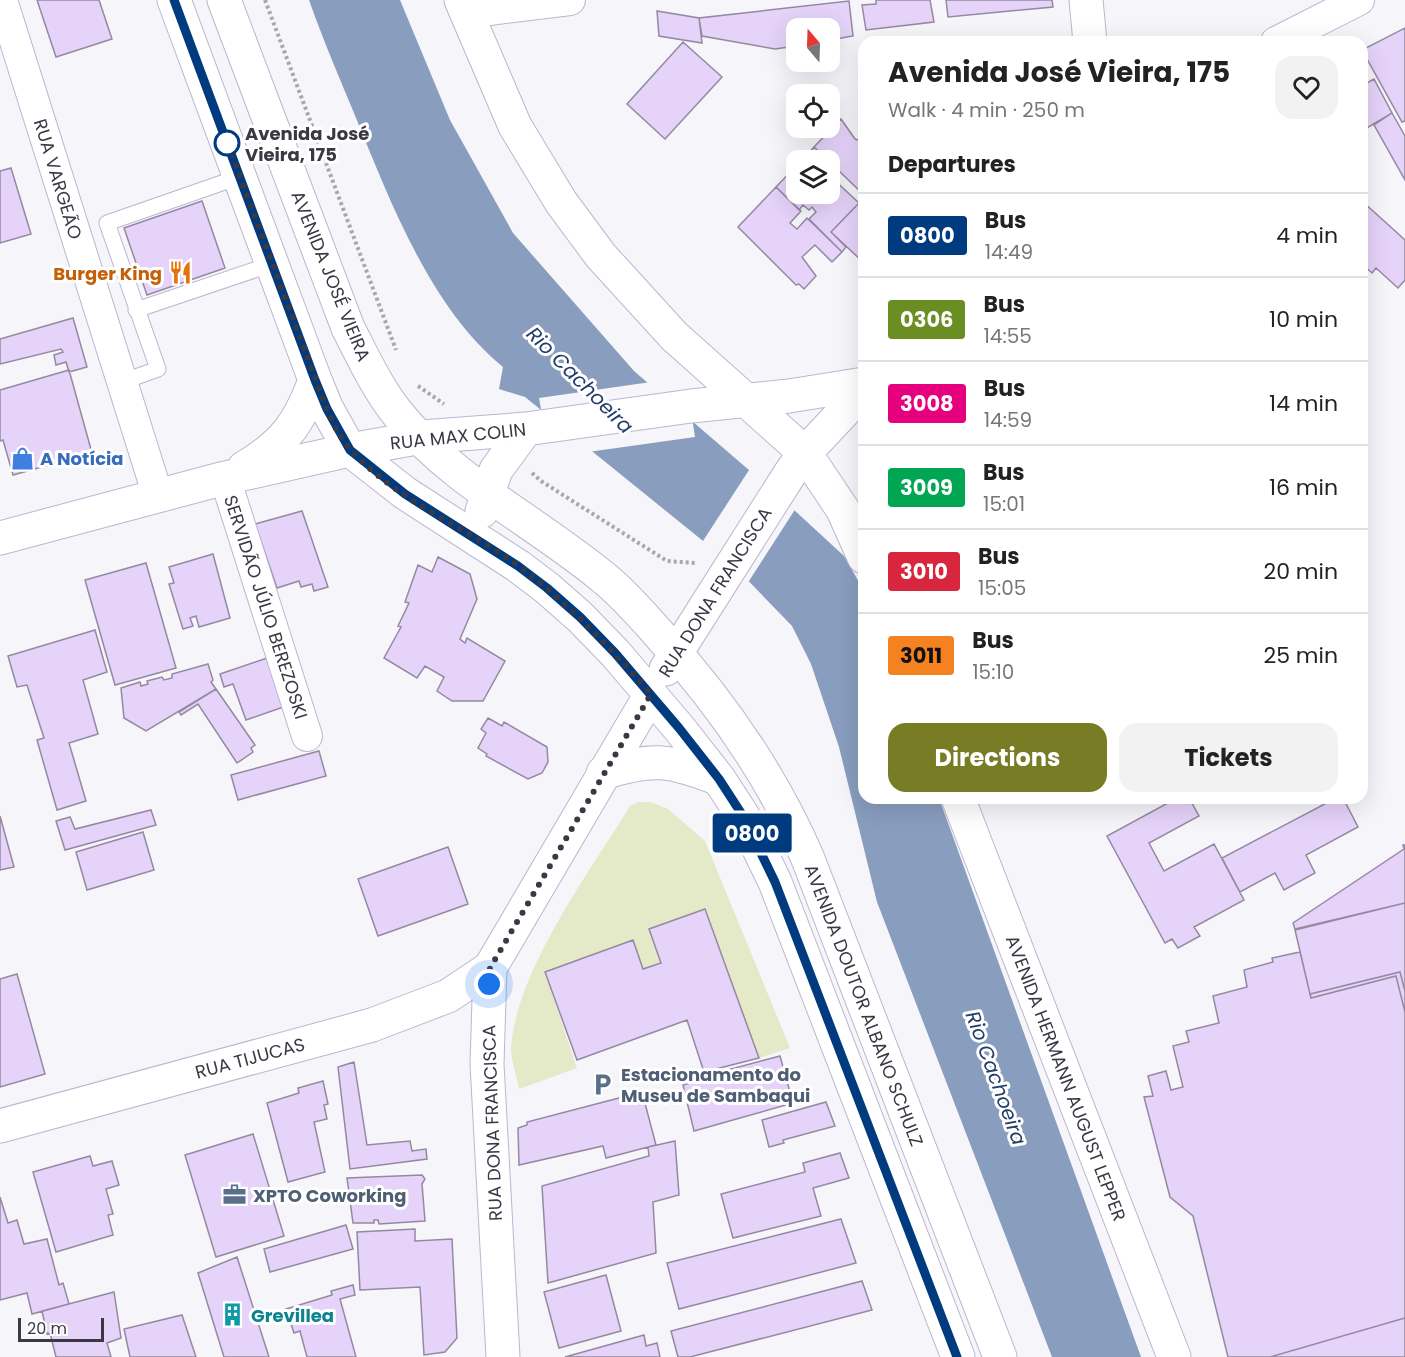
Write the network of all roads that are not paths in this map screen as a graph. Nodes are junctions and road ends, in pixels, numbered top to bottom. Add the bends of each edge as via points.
1 (2, 0) edge
2 (174, 0) edge
3 (224, 0) edge
4 (570, 0) edge
5 (1086, 0) edge
6 (1359, 0) edge
7 (464, 6) edge
8 (1089, 36) edge
9 (1288, 36) edge
10 (239, 177) junction
11 (272, 264) junction
12 (136, 310) junction
13 (315, 380) junction
14 (122, 382) junction
15 (858, 385) edge
16 (858, 396) edge
17 (746, 399) junction
18 (526, 436) junction
19 (422, 437) junction
20 (350, 450) junction
21 (805, 453) junction
22 (228, 478) junction
23 (487, 491) junction
24 (158, 496) junction
25 (0, 538) edge
26 (483, 543) junction
27 (858, 544) edge
28 (676, 652) junction
29 (651, 694) junction
30 (307, 736) dead end
31 (603, 773) junction
32 (719, 779) junction
33 (960, 804) edge
34 (490, 968) junction
35 (0, 1125) edge
36 (503, 1357) edge
37 (957, 1357) edge
38 (1000, 1357) edge
39 (1174, 1357) edge

1 - 14 street, RUA VARGEÃO
2 - 10 main road
3 - 19 main road, AVENIDA JOSÉ VIEIRA via 348,328 398,414
4 - 7 street
5 - 8 main road
6 - 9 street
7 - 17 main road via 515,126 561,202 633,293 674,336
10 - 11 main road
10 - 12 lane via 107,223
11 - 12 lane
11 - 13 main road
12 - 14 lane via 158,369
13 - 20 main road
13 - 22 main road via 303,412 288,434 268,454
14 - 24 street, RUA VARGEÃO
15 - 17 main road
16 - 21 main road, RUA DONA FRANCISCA
17 - 18 main road, RUA MAX COLIN
17 - 21 main road
18 - 19 main road, RUA MAX COLIN
18 - 23 main road via 496,470
19 - 20 main road, RUA MAX COLIN
19 - 23 main road, AVENIDA DOUTOR ALBANO SCHULZ
20 - 22 main road, RUA MAX COLIN
20 - 26 main road via 405,494
21 - 27 main road via 843,510
21 - 28 main road, RUA DONA FRANCISCA via 709,571
22 - 24 main road, RUA MAX COLIN
22 - 30 street, SERVIDÃO JÚLIO BEREZOSKI
23 - 26 main road via 482,513
23 - 28 main road, AVENIDA DOUTOR ALBANO SCHULZ via 606,579
24 - 25 main road, RUA MAX COLIN
26 - 29 main road via 580,617
28 - 29 main road, RUA DONA FRANCISCA
28 - 38 main road, AVENIDA DOUTOR ALBANO SCHULZ via 750,750 793,823
29 - 31 main road, RUA DONA FRANCISCA
29 - 32 main road
31 - 32 main road via 637,762 660,761
31 - 34 main road, RUA DONA FRANCISCA
32 - 37 main road via 743,816 775,882
33 - 39 main road, AVENIDA HERMANN AUGUST LEPPER
34 - 35 main road, RUA TIJUCAS via 448,996 372,1025
34 - 36 main road, RUA DONA FRANCISCA via 487,1064

